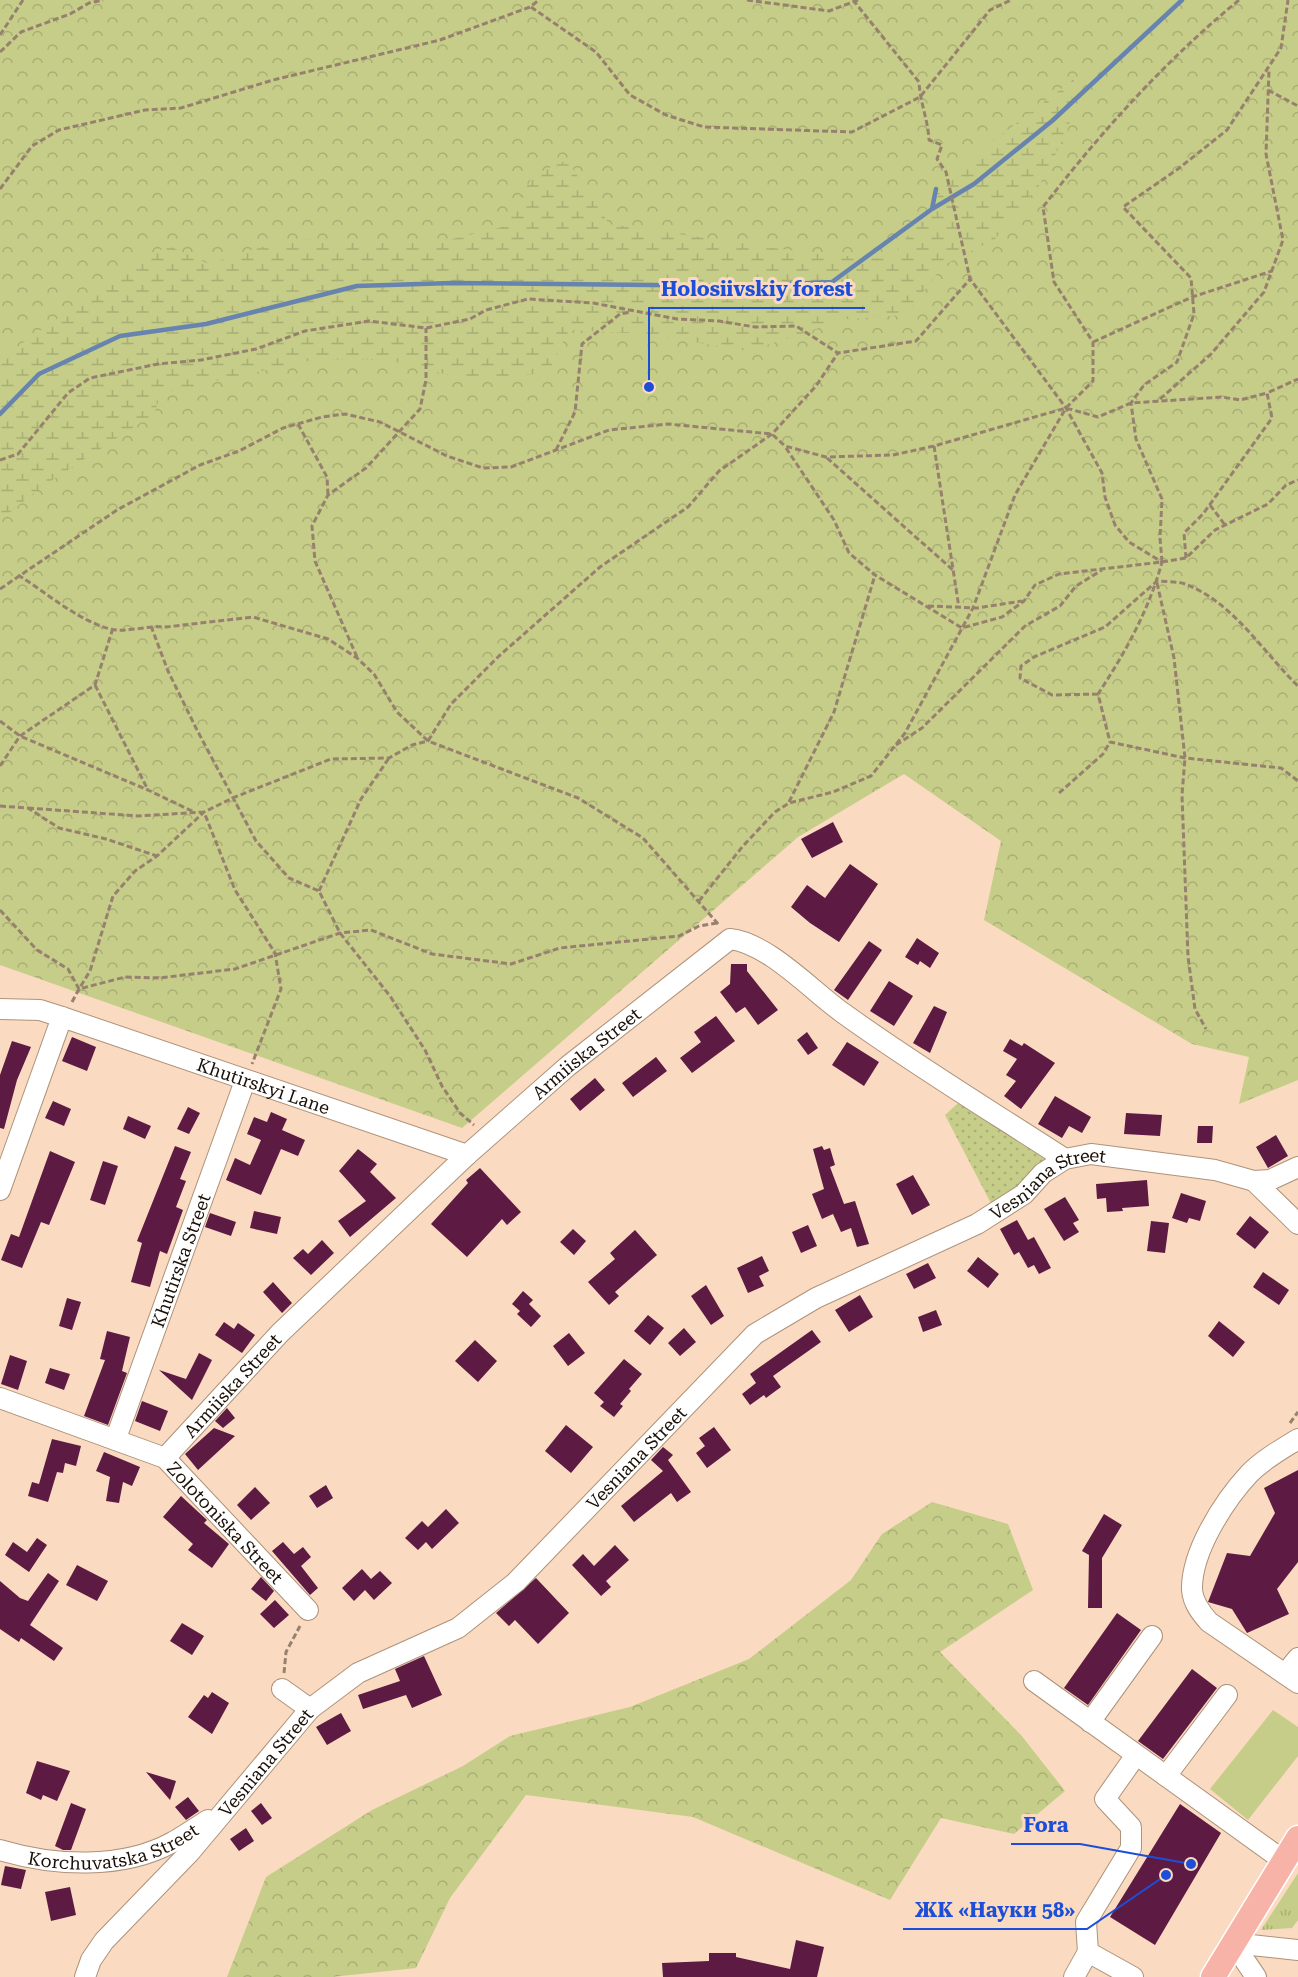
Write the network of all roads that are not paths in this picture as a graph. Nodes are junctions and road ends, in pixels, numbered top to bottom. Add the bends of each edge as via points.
1 (0, 1009) edge
2 (62, 1017) junction
3 (245, 1081) junction
4 (467, 1155) junction
5 (1065, 1159) junction
6 (1298, 1167) edge
7 (1254, 1181) junction
8 (0, 1190) edge
9 (1298, 1224) edge
10 (0, 1398) edge
11 (116, 1438) junction
12 (1298, 1439) edge
13 (165, 1458) junction
14 (308, 1610) road end
15 (1152, 1636) dead end
16 (1298, 1658) edge
17 (1292, 1678) edge
18 (1034, 1682) dead end
19 (282, 1689) road end
20 (1227, 1695) dead end
21 (310, 1709) junction
22 (1090, 1722) junction
23 (1136, 1755) junction
24 (1166, 1776) junction
25 (221, 1812) junction
26 (1298, 1838) edge
27 (0, 1850) edge
28 (1284, 1861) junction
29 (1233, 1943) junction
30 (1298, 1950) edge
31 (1088, 1952) junction
32 (85, 1977) edge
33 (1074, 1977) edge
34 (1133, 1977) edge
35 (1213, 1977) edge
36 (1256, 1977) edge

1 - 2 street via 40,1010
2 - 3 street, Khutirskyi Lane
2 - 8 street
3 - 4 street, Khutirskyi Lane
3 - 11 street, Khutirska Street
4 - 5 street, Armiiska Street via 568,1066 730,939 764,952 843,1013
4 - 13 street, Armiiska Street via 280,1332
5 - 7 street, Vesniana Street via 1091,1154 1215,1170
5 - 21 street, Vesniana Street via 1043,1173 1024,1194 977,1224 816,1298 755,1334 516,1582 458,1628 358,1673
6 - 7 street, Vesniana Street via 1270,1180
7 - 9 street
10 - 11 street, Zolotoniska Street
11 - 13 street, Zolotoniska Street
12 - 17 street via 1250,1473 1231,1499 1197,1558 1192,1591 1198,1610 1209,1622
13 - 14 street, Zolotoniska Street
15 - 22 street
16 - 17 street
18 - 22 street
19 - 21 street
20 - 24 street
21 - 25 street, Vesniana Street
22 - 23 street
23 - 24 street
23 - 31 street via 1105,1799 1131,1827 1131,1848 1086,1922
24 - 28 street
25 - 27 street, Korchuvatska Street via 172,1842 131,1858 81,1862
25 - 32 street, Vesniana Street via 190,1852 104,1941
26 - 28 main road
28 - 29 main road
29 - 30 street
29 - 35 main road
29 - 36 street
31 - 33 street
31 - 34 street

